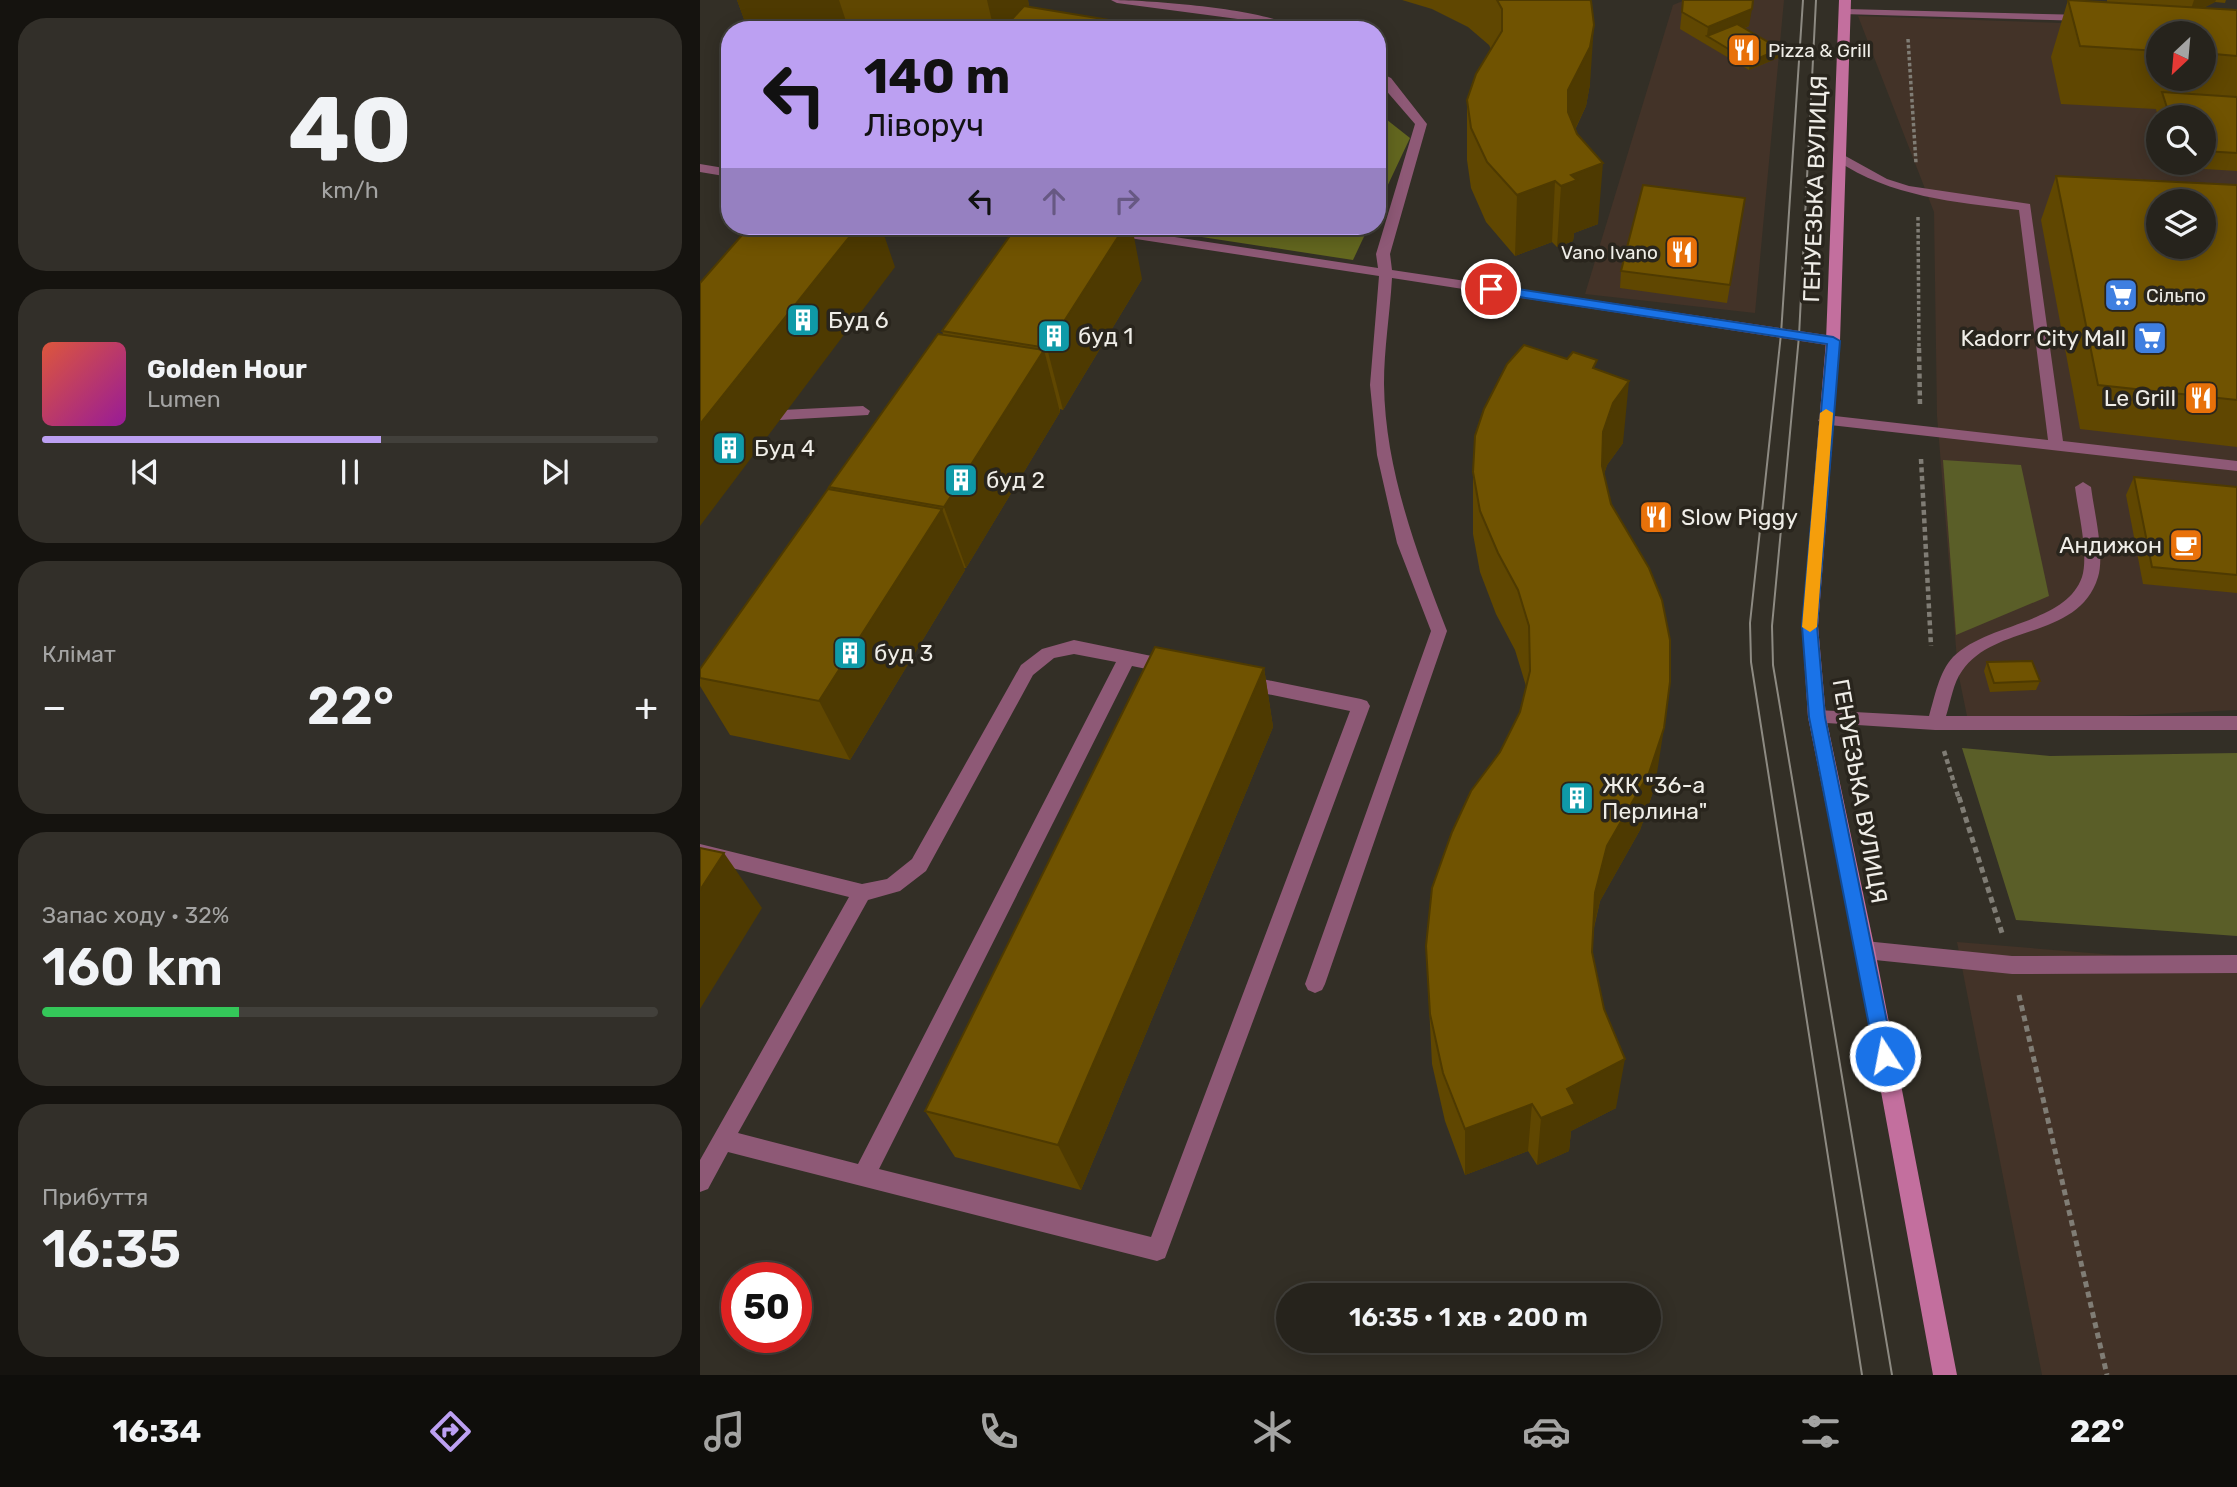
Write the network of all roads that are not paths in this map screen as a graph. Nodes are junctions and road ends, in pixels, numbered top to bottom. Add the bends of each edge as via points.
1 (1117, 0) edge
2 (1846, 6) edge
3 (2101, 18) edge
4 (1273, 21) edge
5 (1386, 80) edge
6 (1840, 158) junction
7 (700, 168) edge
8 (721, 172) edge
9 (1136, 235) edge
10 (1386, 273) junction
11 (1833, 341) junction
12 (863, 411) dead end
13 (746, 417) edge
14 (1826, 420) junction
15 (2056, 446) junction
16 (2237, 466) edge
17 (2083, 487) dead end
18 (1127, 658) junction
19 (1192, 671) edge
20 (1231, 679) edge
21 (1817, 717) junction
22 (1936, 723) junction
23 (2237, 723) edge
24 (700, 852) edge
25 (862, 892) junction
26 (1865, 950) junction
27 (2237, 964) edge
28 (1315, 984) dead end
29 (723, 1140) junction
30 (863, 1175) junction
31 (700, 1181) edge
32 (1945, 1375) edge

1 - 4 lane
2 - 3 lane
2 - 6 main road, ГЕНУЕЗЬКА ВУЛИЦЯ
5 - 10 lane via 1421,124 1383,254
6 - 11 main road, ГЕНУЕЗЬКА ВУЛИЦЯ
6 - 15 lane via 1896,188 2025,207
7 - 8 lane
9 - 10 lane
10 - 11 lane
10 - 28 lane via 1377,385 1385,455 1405,543 1439,631
11 - 14 main road, ГЕНУЕЗЬКА ВУЛИЦЯ
12 - 13 lane
14 - 15 lane
14 - 21 main road, ГЕНУЕЗЬКА ВУЛИЦЯ via 1810,626
15 - 16 lane
17 - 22 lane via 2091,575 2084,591 2070,607 1971,648 1955,665
18 - 19 lane
18 - 25 lane via 1074,647 1058,648 1037,660 1027,670 919,865 903,881 883,891
18 - 30 lane
20 - 30 lane via 1361,706 1157,1250
21 - 22 lane
21 - 26 main road, ГЕНУЕЗЬКА ВУЛИЦЯ
22 - 23 lane
24 - 25 lane
25 - 29 lane
26 - 27 lane via 2012,965
26 - 32 main road, ГЕНУЕЗЬКА ВУЛИЦЯ
29 - 30 lane
29 - 31 lane

